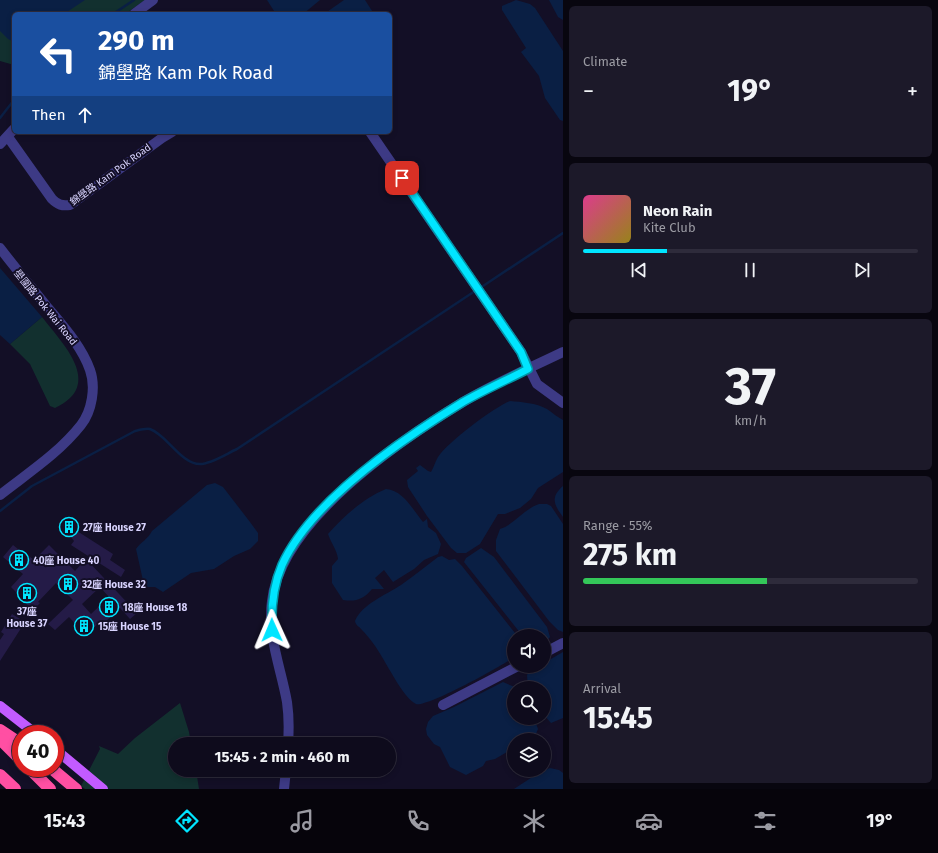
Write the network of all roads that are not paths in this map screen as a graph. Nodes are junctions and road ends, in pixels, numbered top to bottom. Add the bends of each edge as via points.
1 (153, 0) edge
2 (137, 12) edge
3 (11, 133) edge
4 (169, 134) edge
5 (371, 134) edge
6 (0, 144) edge
7 (0, 248) edge
8 (563, 352) edge
9 (528, 369) junction
10 (563, 403) edge
11 (0, 495) edge
12 (563, 643) edge
13 (551, 649) edge
14 (507, 672) edge
15 (443, 705) dead end
16 (0, 706) edge
17 (24, 725) edge
18 (0, 730) edge
19 (288, 737) edge
20 (12, 738) edge
21 (0, 739) edge
22 (12, 751) edge
23 (64, 756) edge
24 (0, 775) edge
25 (38, 777) edge
26 (62, 777) edge
27 (285, 777) edge
28 (15, 789) edge
29 (50, 789) edge
30 (76, 789) edge
31 (103, 789) edge
32 (284, 789) edge

1 - 2 street
3 - 4 street, 錦壆路 Kam Pok Road via 52,199 63,206 70,205
3 - 6 street
5 - 9 street via 521,352
7 - 11 street, 壆圍路 Pok Wai Road via 79,347 91,371 93,393 90,409 82,424 66,442
8 - 9 street
9 - 10 street via 536,384
9 - 19 street via 464,402 390,452 348,485 303,531 282,565 272,600 272,637 287,702
12 - 13 street
14 - 15 street
16 - 17 main road
18 - 20 highway
21 - 22 highway
23 - 31 main road
24 - 28 highway
25 - 29 highway
26 - 30 highway
27 - 32 street

